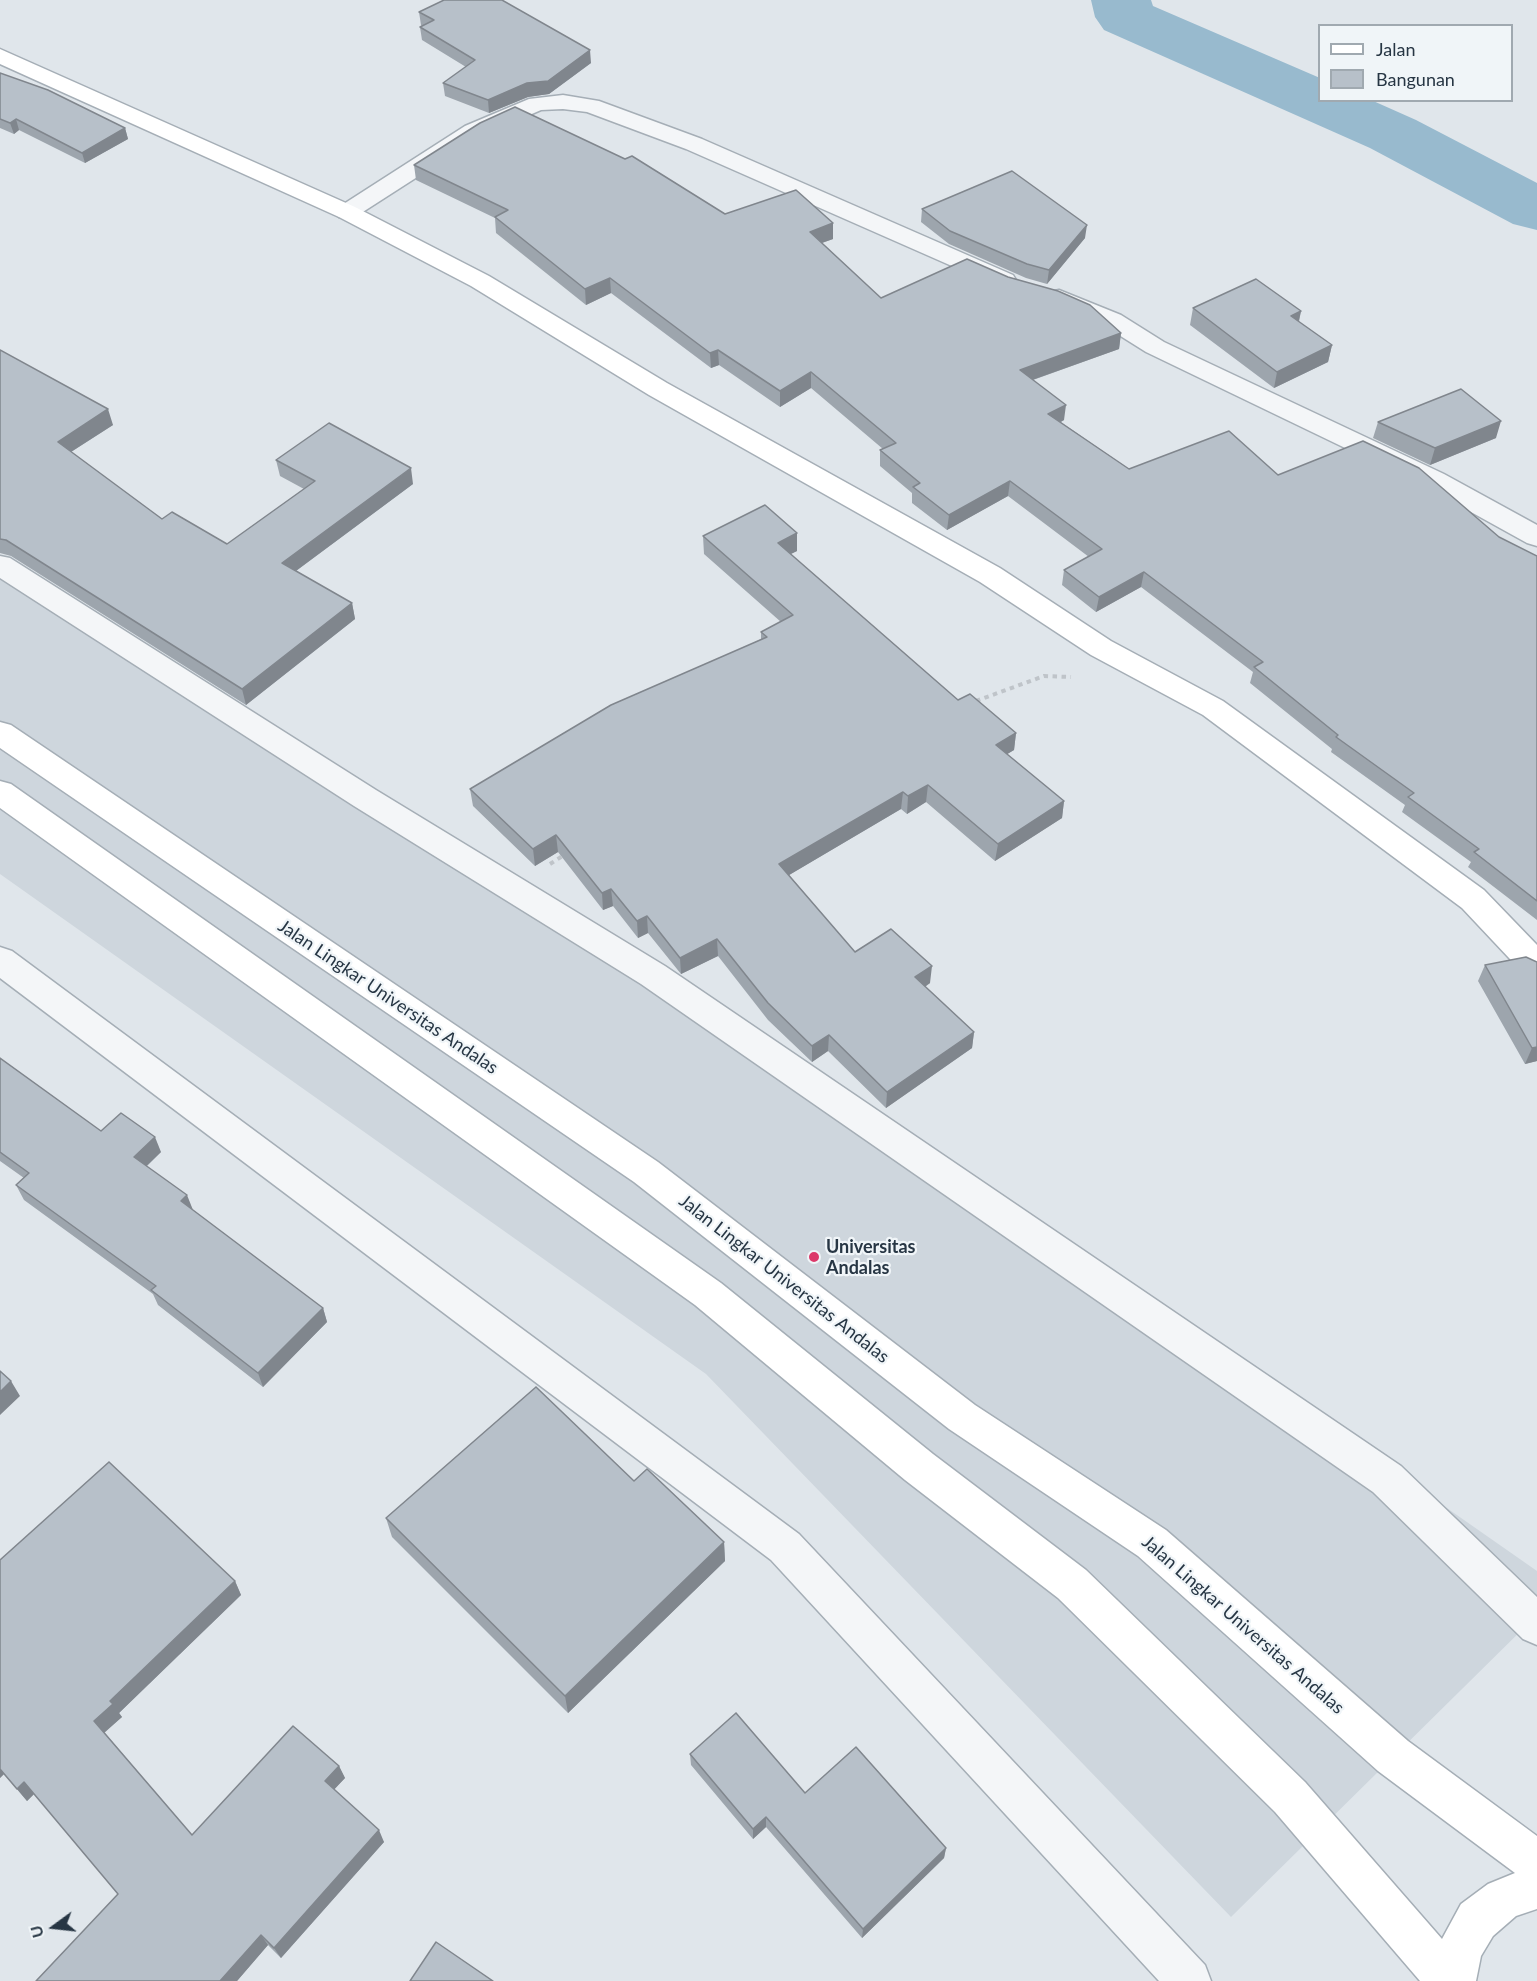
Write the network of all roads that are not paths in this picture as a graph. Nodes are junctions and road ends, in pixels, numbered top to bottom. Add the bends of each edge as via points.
1 (0, 56) edge
2 (347, 212) junction
3 (1537, 537) edge
4 (0, 565) edge
5 (0, 733) edge
6 (0, 792) edge
7 (0, 960) edge
8 (1537, 966) edge
9 (1537, 1625) edge
10 (1537, 1863) edge
11 (1537, 1887) edge
12 (1189, 1981) edge
13 (1449, 1981) edge
14 (1454, 1981) edge

1 - 2 street
2 - 3 street via 473,131 537,104 591,106 694,144 1031,289 1066,299 1112,320 1155,347 1434,480
2 - 8 street via 480,282 657,390 990,575 1101,648 1213,708 1473,899
4 - 9 street via 653,975 1387,1479
5 - 10 street, Jalan Lingkar Universitas Andalas via 646,1172 962,1417 1152,1543 1393,1756
6 - 13 street via 708,1294 919,1467 1072,1584 1290,1797
7 - 12 street via 785,1547
11 - 14 street via 1503,1899 1478,1920 1460,1950

